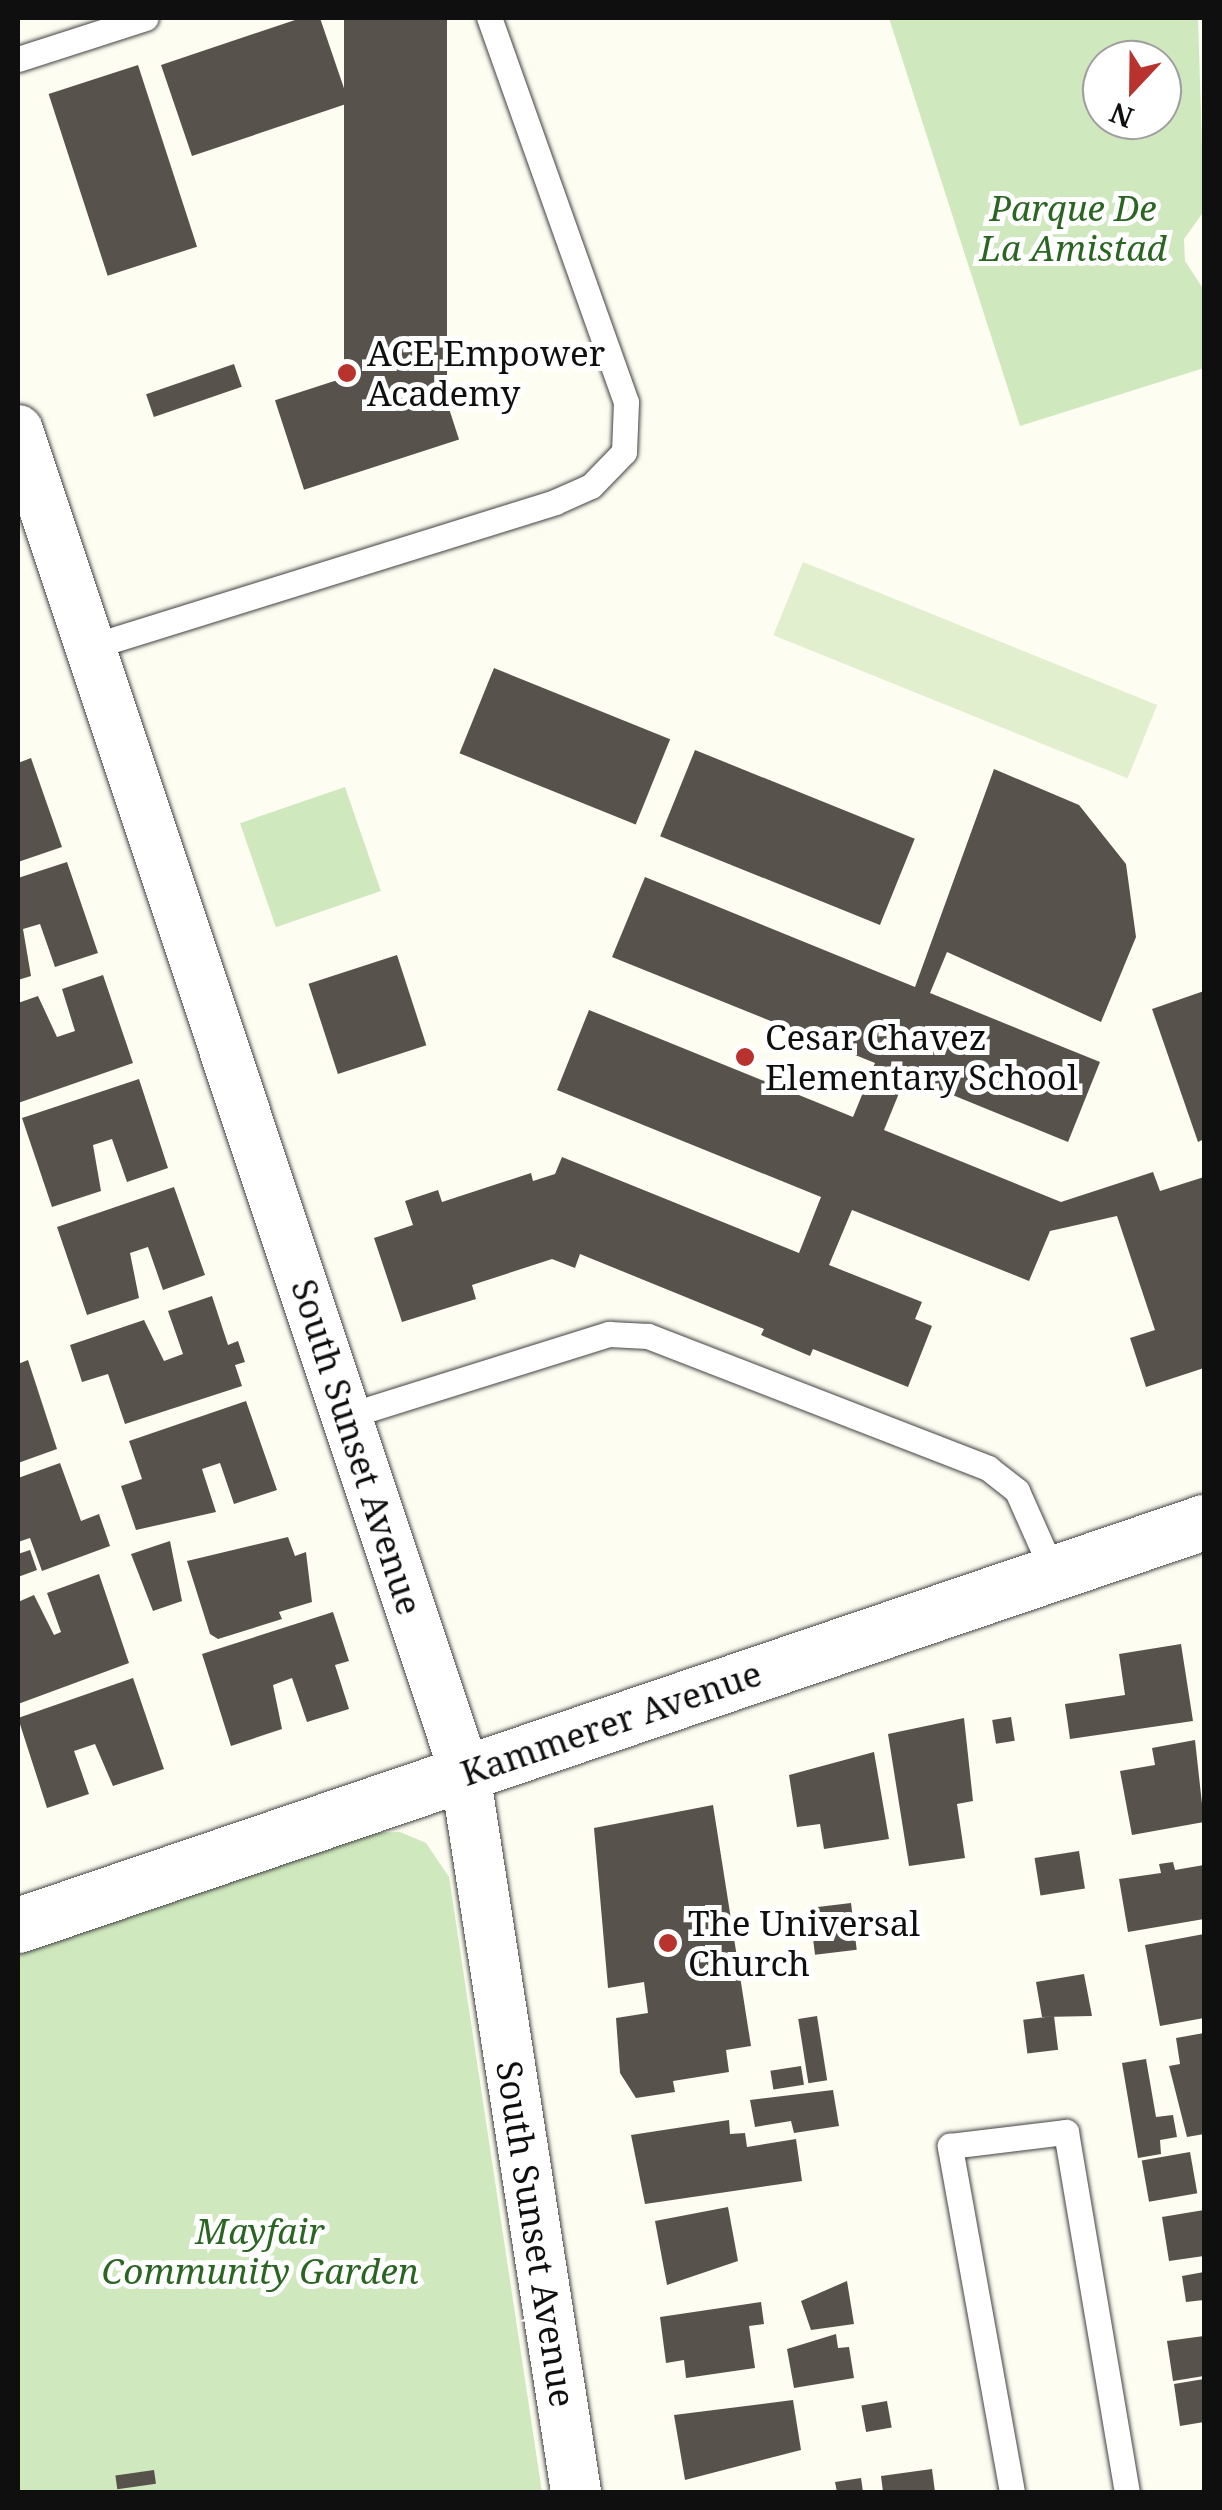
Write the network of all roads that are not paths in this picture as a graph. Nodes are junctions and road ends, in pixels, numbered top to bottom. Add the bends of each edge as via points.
1 (146, 18) edge
2 (490, 18) edge
3 (18, 60) edge
4 (18, 430) edge
5 (90, 647) junction
6 (347, 1416) junction
7 (1204, 1522) edge
8 (1054, 1574) junction
9 (465, 1772) junction
10 (18, 1924) edge
11 (576, 2492) edge
12 (1012, 2492) edge
13 (1127, 2492) edge

1 - 3 lane
2 - 5 lane via 626,402 624,452 591,486 555,502
4 - 5 street, South Sunset Avenue
5 - 6 street, South Sunset Avenue
6 - 8 lane via 609,1334 648,1336 988,1468 1017,1491
6 - 9 street, South Sunset Avenue
7 - 8 street, Kammerer Avenue
8 - 9 street, Kammerer Avenue
9 - 10 street, Kammerer Avenue
9 - 11 street, South Sunset Avenue
12 - 13 lane via 950,2146 1066,2132

